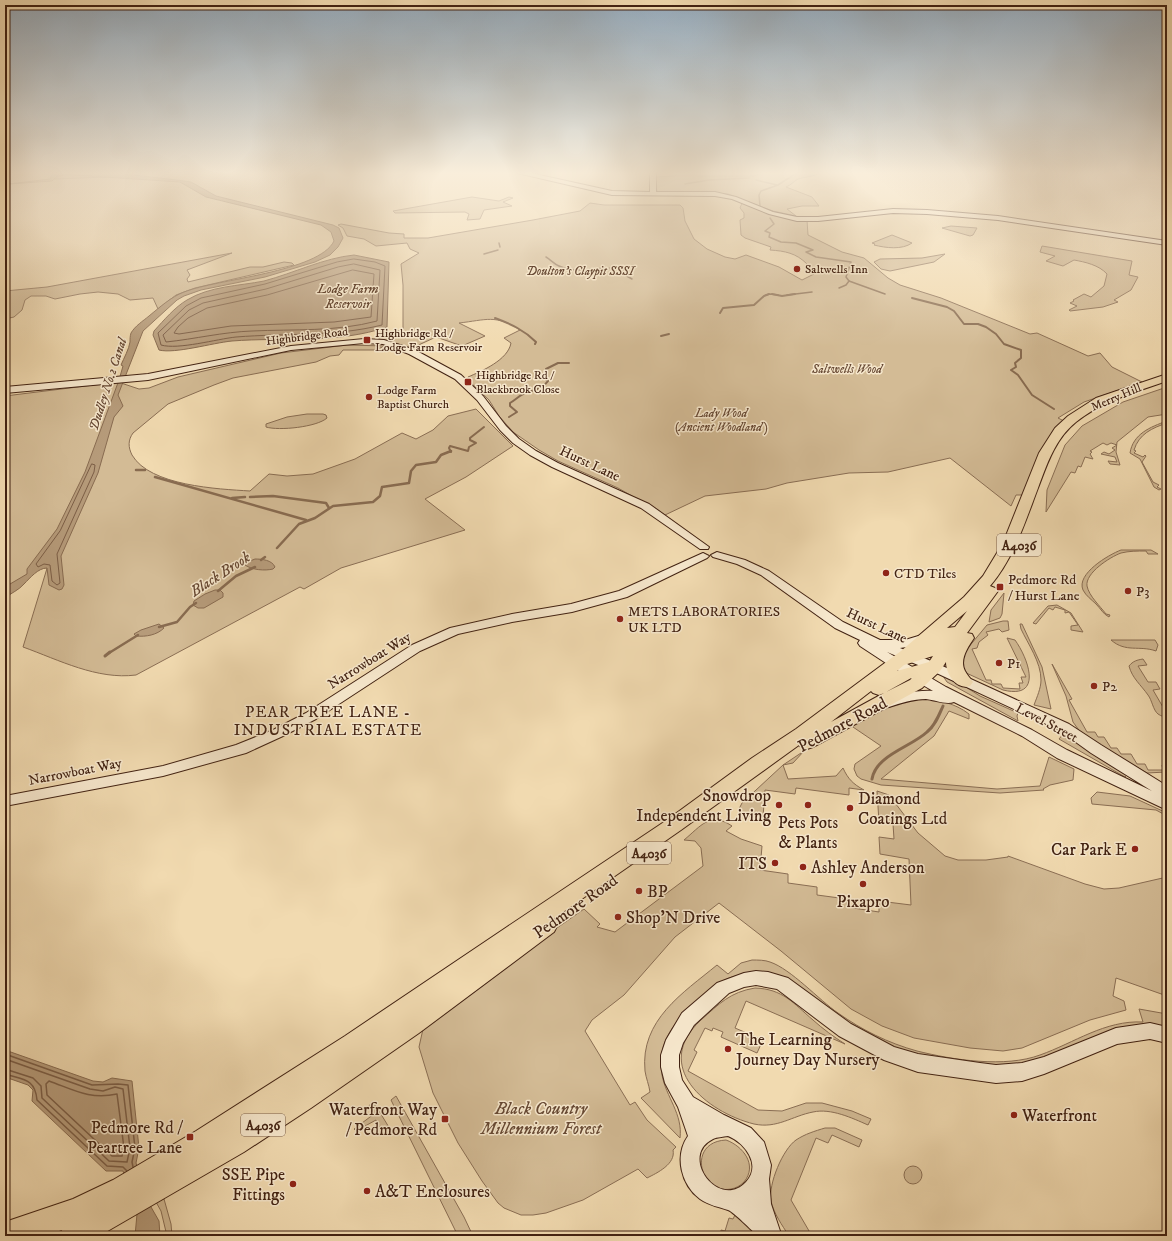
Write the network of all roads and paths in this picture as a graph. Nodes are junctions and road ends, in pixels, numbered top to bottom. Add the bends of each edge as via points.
1 (1075, 230) edge
2 (1167, 243) edge
3 (1167, 377) edge
4 (1167, 383) edge
5 (5, 390) edge
6 (475, 393) joint
7 (1073, 424) junction
8 (704, 551) junction
9 (981, 604) junction
10 (839, 625) junction
11 (930, 634) junction
12 (871, 641) junction
13 (916, 666) junction
14 (964, 682) junction
15 (873, 706) junction
16 (1039, 740) junction
17 (1167, 793) edge
18 (5, 801) edge
19 (1167, 804) edge
20 (1167, 1035) edge
21 (686, 1102) junction
22 (728, 1127) junction
23 (698, 1137) junction
24 (157, 1178) junction
25 (760, 1181) junction
26 (124, 1197) junction
27 (733, 1200) junction
28 (9, 1233) edge
29 (772, 1235) edge
30 (73, 1236) edge

1 - 2 street
3 - 7 highway, Merry Hill / A4036 via 1100,401 1085,410
4 - 7 highway, Merry Hill / A4036 via 1108,405
5 - 6 street, Highbridge Road via 148,377 272,351 371,340 391,344 429,360 458,377
6 - 8 street, Hurst Lane via 503,428 533,452 645,506
7 - 9 highway, Pedmore Road / A4036 via 1056,452 1019,545
7 - 11 highway, Pedmore Road / A4036 via 1056,435 1044,453 1010,543 989,578 970,600
8 - 10 street, Hurst Lane via 712,557 717,555 741,562 764,573
8 - 18 street, Narrowboat Way via 623,594 572,608 512,618 454,632 416,648 311,716 241,749 163,771
9 - 13 highway, Pedmore Road / A4036
9 - 13 highway
9 - 14 highway via 982,617 958,651 954,664
10 - 12 street, Hurst Lane
10 - 13 street via 873,650
11 - 12 street via 912,643
11 - 13 highway, Pedmore Road / A4036
12 - 13 street, Hurst Lane
13 - 14 street, Level Street
13 - 15 highway, Pedmore Road / A4036 via 896,695
13 - 16 street, Level Street via 1015,728
13 - 24 highway, Pedmore Road / A4036 via 855,705 802,734 759,763 607,872 244,1116
14 - 17 street, Level Street via 1064,727
15 - 16 street via 928,694 963,704 1014,731
15 - 24 highway, Pedmore Road / A4036 via 798,747 379,1048 241,1139
16 - 19 street, Level Street via 1062,754
20 - 21 street via 1150,1031 1116,1036 1022,1072 980,1072 918,1063 890,1054 845,1030 782,983 756,978 723,988 688,1019 675,1040 670,1055 670,1067 674,1083
21 - 22 street
21 - 23 street
22 - 23 street via 712,1128
22 - 25 street via 738,1130 754,1143 761,1160
23 - 27 street via 690,1156 695,1180 707,1193
24 - 26 highway, A4036
25 - 27 street via 744,1197
25 - 29 street via 761,1204
26 - 28 highway, A4036
26 - 30 highway
27 - 29 street

